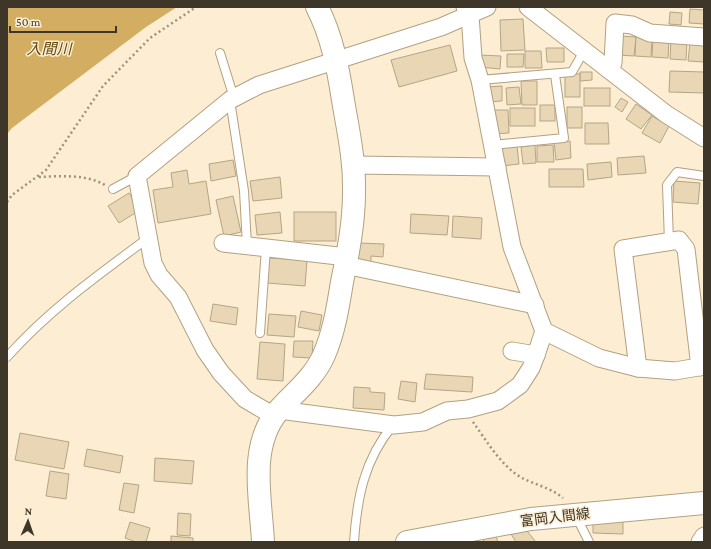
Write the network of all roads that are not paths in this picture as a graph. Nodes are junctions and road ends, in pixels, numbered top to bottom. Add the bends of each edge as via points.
1 (317, 7) edge
2 (487, 7) edge
3 (528, 7) edge
4 (468, 11) edge
5 (704, 37) edge
6 (584, 51) junction
7 (220, 53) dead end
8 (337, 60) junction
9 (608, 69) junction
10 (555, 75) junction
11 (480, 80) junction
12 (232, 99) junction
13 (704, 138) edge
14 (492, 145) junction
15 (352, 166) junction
16 (497, 167) junction
17 (137, 176) junction
18 (704, 176) edge
19 (113, 189) road end
20 (148, 238) junction
21 (669, 242) junction
22 (224, 243) dead end
23 (247, 245) junction
24 (266, 248) junction
25 (346, 261) junction
26 (535, 305) junction
27 (544, 331) junction
28 (260, 333) dead end
29 (512, 351) dead end
30 (536, 355) junction
31 (7, 357) edge
32 (702, 366) edge
33 (638, 368) junction
34 (277, 413) junction
35 (394, 425) junction
36 (704, 503) edge
37 (575, 514) junction
38 (704, 536) edge
39 (263, 542) edge
40 (354, 542) edge
41 (407, 542) edge
42 (589, 542) edge
43 (700, 542) edge

1 - 8 street via 324,19
2 - 4 street
3 - 6 street
4 - 8 street via 440,27
4 - 11 street via 473,58
5 - 9 street via 650,33 632,25 615,23 613,63
6 - 9 street
6 - 10 lane via 572,72
7 - 12 lane
8 - 12 street via 259,85
8 - 15 street
9 - 13 street via 666,114
10 - 11 lane
10 - 14 lane via 564,138
11 - 14 street
12 - 17 street
12 - 23 lane via 244,191
14 - 16 street
15 - 16 street
15 - 25 street via 353,223
16 - 26 street via 512,247
17 - 19 lane
17 - 20 street
18 - 21 lane via 678,172 667,185
20 - 31 lane via 61,303 30,331
20 - 34 street via 153,263 159,275 181,303 205,350 245,399
21 - 32 street via 679,240 686,249
21 - 33 street via 623,249
22 - 23 street
23 - 24 street
24 - 25 street
24 - 28 lane
25 - 26 street
25 - 34 street via 331,336 323,357 316,371
26 - 27 street
27 - 30 street
27 - 33 street via 599,358
29 - 30 street
30 - 35 street via 520,385 498,401 447,411 422,422
32 - 33 street via 675,371
34 - 35 street
34 - 39 street via 260,445
35 - 40 lane via 380,442 361,487
36 - 37 street, 富岡入間線
37 - 41 street, 富岡入間線 via 495,525
37 - 42 lane
38 - 43 street

